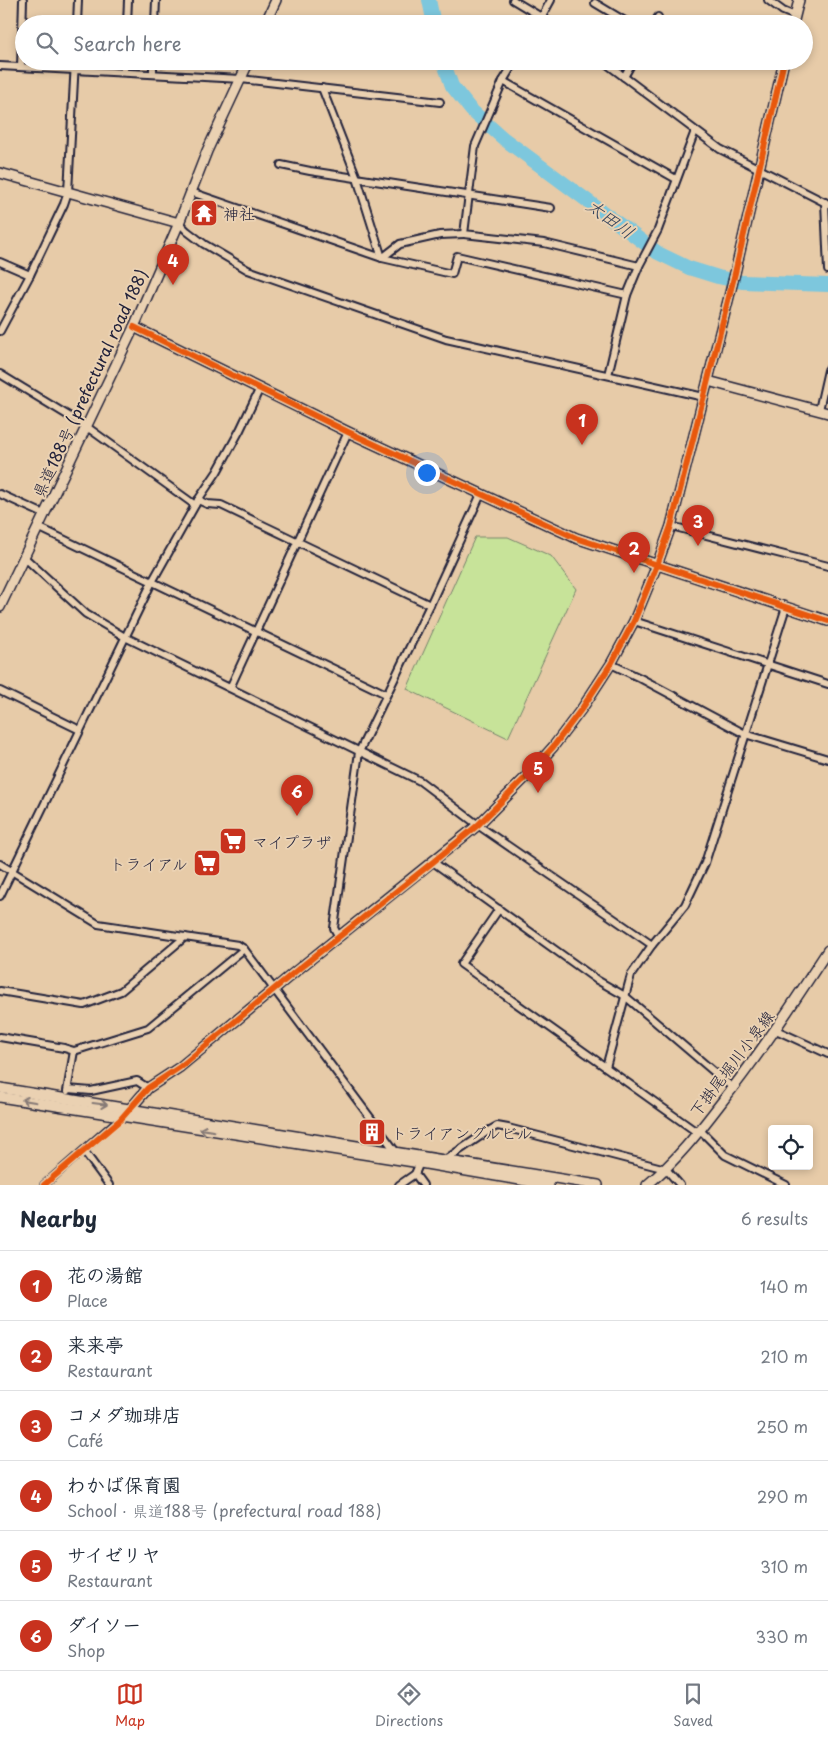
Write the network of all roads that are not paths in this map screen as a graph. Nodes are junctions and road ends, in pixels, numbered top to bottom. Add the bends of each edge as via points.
1 (23, 0) edge
2 (78, 0) edge
3 (128, 0) edge
4 (156, 0) edge
5 (276, 0) edge
6 (513, 0) edge
7 (551, 0) edge
8 (768, 0) edge
9 (799, 0) edge
10 (594, 1) edge
11 (23, 15) edge
12 (77, 15) edge
13 (127, 15) edge
14 (155, 15) edge
15 (270, 15) edge
16 (541, 15) edge
17 (544, 15) edge
18 (616, 15) edge
19 (788, 15) edge
20 (795, 15) edge
21 (0, 66) edge
22 (15, 67) edge
23 (75, 70) edge
24 (91, 70) edge
25 (153, 70) edge
26 (245, 70) edge
27 (510, 70) edge
28 (615, 70) edge
29 (628, 70) edge
30 (782, 70) edge
31 (124, 72) joint
32 (153, 74) junction
33 (624, 77) junction
34 (241, 79) junction
35 (503, 81) junction
36 (322, 88) junction
37 (440, 102) dead end
38 (695, 131) junction
39 (282, 165) dead end
40 (758, 169) junction
41 (0, 173) edge
42 (357, 178) junction
43 (676, 180) junction
44 (68, 192) junction
45 (191, 192) junction
46 (468, 196) junction
47 (826, 203) edge
48 (551, 208) dead end
49 (179, 223) junction
50 (464, 234) junction
51 (382, 258) junction
52 (0, 262) edge
53 (638, 266) junction
54 (828, 270) edge
55 (30, 275) junction
56 (627, 295) junction
57 (134, 327) junction
58 (0, 331) edge
59 (828, 370) edge
60 (0, 374) edge
61 (608, 375) junction
62 (708, 381) junction
63 (260, 388) junction
64 (704, 397) junction
65 (819, 410) junction
66 (828, 413) edge
67 (87, 427) junction
68 (348, 432) junction
69 (0, 494) edge
70 (481, 494) junction
71 (196, 502) junction
72 (44, 514) junction
73 (671, 526) junction
74 (38, 527) junction
75 (298, 542) junction
76 (24, 557) junction
77 (658, 565) junction
78 (828, 566) edge
79 (152, 582) junction
80 (430, 605) junction
81 (0, 607) edge
82 (786, 607) junction
83 (634, 621) junction
84 (828, 621) edge
85 (256, 631) junction
86 (125, 637) junction
87 (611, 664) junction
88 (768, 664) junction
89 (828, 684) edge
90 (230, 688) junction
91 (0, 691) edge
92 (386, 694) junction
93 (80, 730) junction
94 (745, 734) junction
95 (359, 752) junction
96 (828, 759) edge
97 (478, 824) junction
98 (433, 862) junction
99 (0, 864) edge
100 (12, 872) junction
101 (0, 896) edge
102 (499, 909) junction
103 (339, 937) junction
104 (185, 938) junction
105 (652, 946) junction
106 (244, 949) junction
107 (828, 950) edge
108 (0, 991) edge
109 (274, 991) junction
110 (625, 996) junction
111 (776, 1030) junction
112 (0, 1037) edge
113 (74, 1051) junction
114 (828, 1054) edge
115 (606, 1067) junction
116 (0, 1088) edge
117 (148, 1088) junction
118 (733, 1088) junction
119 (68, 1090) junction
120 (0, 1097) edge
121 (66, 1099) junction
122 (130, 1108) junction
123 (123, 1116) junction
124 (699, 1131) junction
125 (84, 1151) junction
126 (396, 1152) junction
127 (421, 1160) junction
128 (445, 1160) junction
129 (666, 1169) junction
130 (415, 1174) junction
131 (44, 1185) edge
132 (109, 1185) edge
133 (399, 1185) edge
134 (423, 1185) edge
135 (549, 1185) edge
136 (598, 1185) edge
137 (647, 1185) edge
138 (680, 1185) edge
139 (786, 1185) edge

1 - 11 street
2 - 12 street
3 - 13 street
4 - 14 street
5 - 15 street
6 - 16 street
7 - 17 street
8 - 19 street
9 - 20 street
10 - 18 street
21 - 22 street
23 - 44 street
24 - 31 street
25 - 32 street
26 - 34 street, 県道188号 (prefectural road 188)
27 - 35 street
28 - 33 street
29 - 33 street
30 - 40 street
31 - 32 street
32 - 34 street
33 - 38 street
34 - 36 street
34 - 45 street, 県道188号 (prefectural road 188)
35 - 43 street
35 - 46 street via 475,146
36 - 37 street
36 - 42 street
38 - 40 street via 720,149
38 - 43 street
39 - 42 street
40 - 47 street
40 - 62 street
41 - 44 street
42 - 46 street
42 - 51 street
43 - 53 street via 658,230
44 - 49 street
44 - 55 street
45 - 49 street, 県道188号 (prefectural road 188)
45 - 51 street
46 - 48 street
46 - 50 street
47 - 54 street
49 - 57 street, 県道188号 (prefectural road 188)
49 - 61 street via 204,244 248,270 446,339
50 - 51 street via 440,235 400,244
50 - 53 street via 544,244
51 - 56 street via 452,274 457,256
52 - 55 street
53 - 56 street
55 - 58 street
56 - 61 street
57 - 63 street
57 - 67 street, 県道188号 (prefectural road 188)
59 - 65 street
60 - 67 street
61 - 64 street
62 - 64 street
62 - 65 street
63 - 68 street
63 - 71 street via 217,472
64 - 73 street
65 - 66 street
67 - 71 street
67 - 72 street, 県道188号 (prefectural road 188)
68 - 70 street
68 - 75 street
69 - 72 street
70 - 77 street via 576,538
70 - 80 street
71 - 75 street via 221,505
71 - 79 street
72 - 74 street, 県道188号 (prefectural road 188)
73 - 77 street
73 - 78 street
74 - 76 street, 県道188号 (prefectural road 188)
74 - 79 street
75 - 80 street
75 - 85 street
76 - 81 street, 県道188号 (prefectural road 188)
76 - 86 street via 86,614
77 - 82 street
77 - 83 street
79 - 85 street
79 - 86 street
80 - 92 street
82 - 84 street
82 - 88 street
83 - 87 street
83 - 88 street
85 - 90 street
85 - 92 street
86 - 90 street
86 - 93 street
87 - 94 street
87 - 97 street via 553,747
88 - 89 street
88 - 94 street
90 - 95 street
91 - 93 street
92 - 95 street
93 - 100 street
94 - 96 street
94 - 105 street via 697,882 685,905
95 - 97 street via 420,781
95 - 103 street via 334,928
97 - 98 street
97 - 105 street
98 - 102 street
98 - 103 street
99 - 100 street
100 - 101 street
100 - 104 street via 98,924
102 - 110 street via 597,980
102 - 115 street via 461,964
103 - 109 street
104 - 106 street via 238,945
104 - 108 street via 122,992 84,1005
105 - 110 street via 631,975
106 - 109 street
106 - 113 street via 148,1028
107 - 111 street, 下掛尾堀川小泉線
109 - 117 street via 180,1067
109 - 126 street
110 - 115 street
110 - 118 street
111 - 114 street
111 - 118 street, 下掛尾堀川小泉線
112 - 113 street
113 - 119 street
115 - 124 street
116 - 121 street
117 - 119 street via 137,1081 90,1091
117 - 122 street
118 - 124 street, 下掛尾堀川小泉線
119 - 121 street
123 -> 120 street
121 -> 122 street
122 - 123 street
122 - 126 street
123 - 125 street
127 -> 123 street
124 - 129 street, 下掛尾堀川小泉線
124 - 139 street via 725,1156
125 - 131 street
125 - 132 street
126 - 127 street
127 - 128 street
127 - 130 street
127 - 135 street
128 - 129 street via 497,1126
128 - 136 street
129 - 137 street, 下掛尾堀川小泉線
129 - 138 street
130 - 133 street
130 - 134 street

